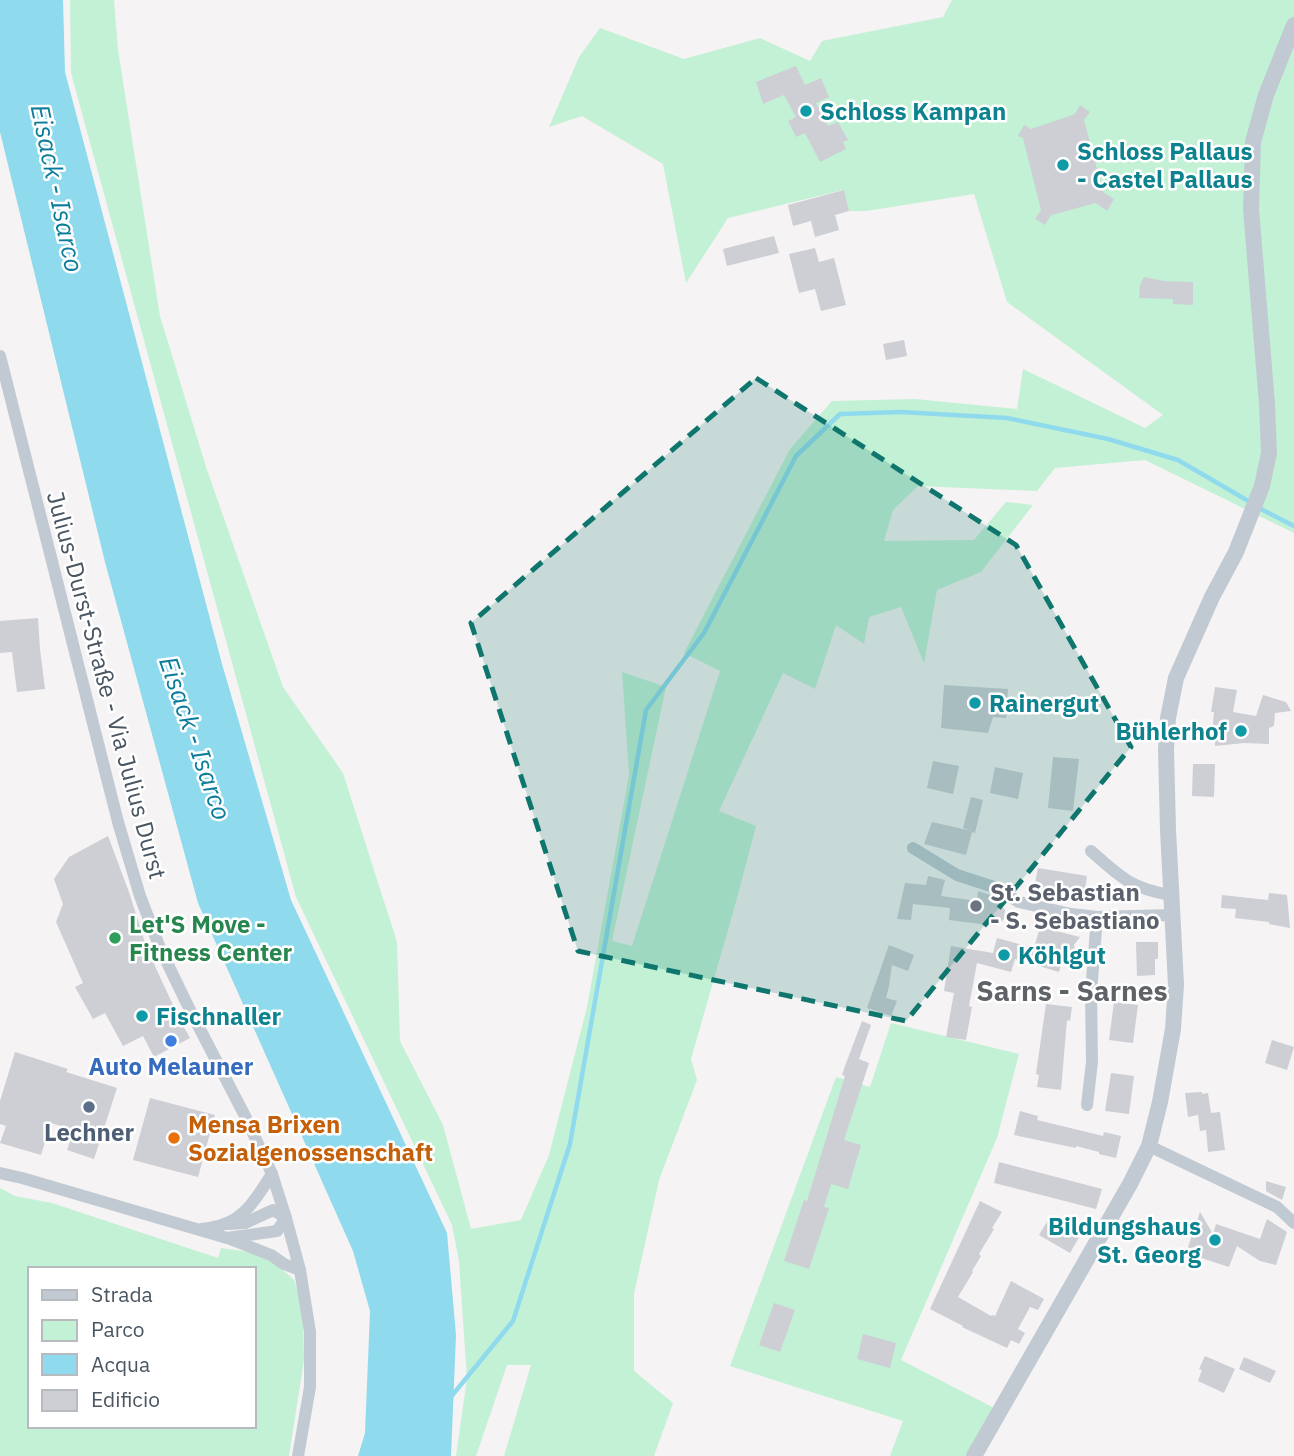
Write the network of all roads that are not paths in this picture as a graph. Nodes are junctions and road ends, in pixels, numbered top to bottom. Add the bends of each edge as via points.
1 (1294, 24) edge
2 (0, 356) edge
3 (913, 848) dead end
4 (1091, 851) dead end
5 (1171, 895) junction
6 (1172, 915) junction
7 (1097, 917) junction
8 (1087, 1105) dead end
9 (1149, 1146) junction
10 (0, 1173) edge
11 (272, 1174) junction
12 (286, 1218) junction
13 (1294, 1223) edge
14 (227, 1224) junction
15 (201, 1230) junction
16 (227, 1238) junction
17 (300, 1270) junction
18 (298, 1456) edge
19 (974, 1456) edge

1 - 5 street via 1253,142 1251,209 1269,453 1236,552 1176,678 1166,749
2 - 11 street, Julius-Durst-Straße - Via Julius Durst via 140,896 160,948
3 - 7 street via 957,875 994,887 1019,902
4 - 5 street via 1124,879
5 - 6 street
6 - 7 street
6 - 9 street via 1173,1029
7 - 8 street
9 - 13 street via 1277,1207
9 - 19 street
10 - 15 street
11 - 12 street, Julius-Durst-Straße - Via Julius Durst
11 - 14 street via 256,1199
12 - 14 street via 273,1210 245,1223
12 - 16 street via 277,1231
12 - 17 street, Julius-Durst-Straße - Via Julius Durst
14 - 15 street
15 - 16 street
16 - 17 street
17 - 18 street, Julius-Durst-Straße - Via Julius Durst via 310,1332 310,1387

